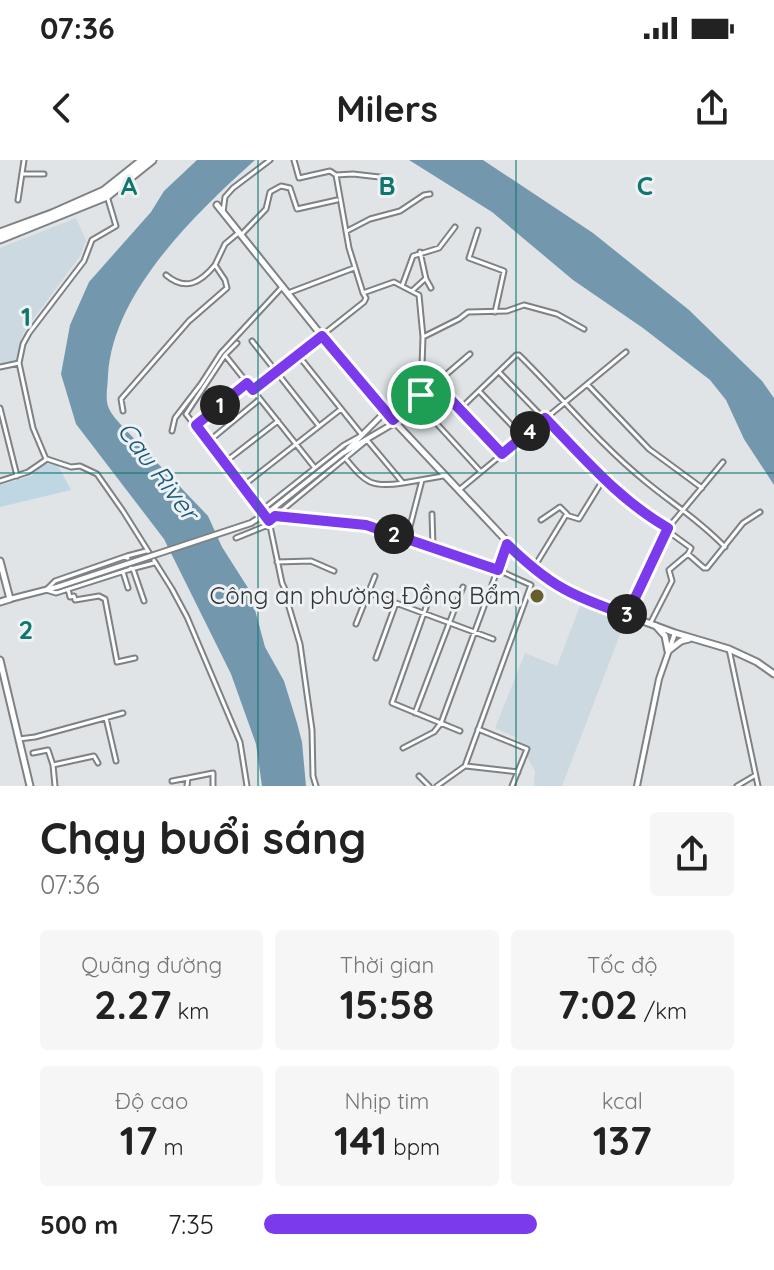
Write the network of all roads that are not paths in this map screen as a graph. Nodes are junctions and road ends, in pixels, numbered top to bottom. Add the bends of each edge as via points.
1 (24, 160) edge
2 (143, 160) edge
3 (152, 160) edge
4 (270, 160) edge
5 (294, 160) edge
6 (23, 174) junction
7 (44, 174) dead end
8 (336, 175) junction
9 (388, 178) dead end
10 (106, 193) junction
11 (430, 194) dead end
12 (18, 200) dead end
13 (338, 200) junction
14 (217, 205) dead end
15 (223, 212) junction
16 (455, 227) dead end
17 (478, 230) dead end
18 (346, 232) junction
19 (0, 233) edge
20 (241, 233) junction
21 (0, 239) edge
22 (420, 252) junction
23 (215, 265) junction
24 (354, 268) junction
25 (166, 275) dead end
26 (426, 279) junction
27 (283, 286) junction
28 (402, 286) junction
29 (431, 288) dead end
30 (413, 290) junction
31 (288, 293) junction
32 (363, 293) junction
33 (495, 312) junction
34 (584, 329) dead end
35 (322, 336) junction
36 (423, 337) junction
37 (252, 341) dead end
38 (237, 343) dead end
39 (626, 352) dead end
40 (297, 354) junction
41 (470, 354) dead end
42 (225, 355) junction
43 (19, 363) junction
44 (0, 367) edge
45 (276, 372) junction
46 (499, 372) junction
47 (247, 383) junction
48 (435, 383) junction
49 (587, 383) junction
50 (253, 390) junction
51 (479, 391) junction
52 (421, 395) junction
53 (260, 399) junction
54 (416, 400) junction
55 (565, 402) junction
56 (0, 408) edge
57 (341, 409) junction
58 (460, 409) junction
59 (123, 411) dead end
60 (386, 411) junction
61 (545, 418) junction
62 (278, 421) junction
63 (394, 421) junction
64 (196, 425) junction
65 (319, 426) junction
66 (172, 431) dead end
67 (362, 435) junction
68 (523, 437) junction
69 (367, 440) junction
70 (209, 441) junction
71 (296, 444) junction
72 (343, 453) junction
73 (502, 454) junction
74 (47, 459) junction
75 (346, 459) junction
76 (225, 462) junction
77 (723, 462) dead end
78 (315, 468) junction
79 (481, 472) junction
80 (17, 476) junction
81 (446, 476) junction
82 (422, 480) junction
83 (604, 480) junction
84 (0, 481) edge
85 (403, 483) junction
86 (244, 485) junction
87 (702, 488) junction
88 (459, 490) junction
89 (685, 509) junction
90 (262, 510) junction
91 (760, 512) dead end
92 (432, 514) dead end
93 (567, 514) junction
94 (275, 516) junction
95 (541, 520) dead end
96 (268, 523) junction
97 (668, 528) junction
98 (236, 538) dead end
99 (407, 538) junction
100 (507, 544) junction
101 (433, 547) junction
102 (725, 547) junction
103 (146, 551) junction
104 (688, 554) junction
105 (127, 556) junction
106 (0, 561) edge
107 (277, 562) junction
108 (154, 563) junction
109 (132, 569) junction
110 (533, 569) junction
111 (498, 570) junction
112 (334, 571) dead end
113 (123, 572) junction
114 (375, 576) dead end
115 (463, 587) dead end
116 (128, 588) dead end
117 (68, 589) junction
118 (46, 590) junction
119 (369, 593) junction
120 (430, 596) dead end
121 (10, 599) junction
122 (144, 601) dead end
123 (0, 602) edge
124 (396, 603) junction
125 (424, 613) junction
126 (627, 615) junction
127 (449, 622) junction
128 (356, 624) dead end
129 (653, 624) junction
130 (475, 631) junction
131 (675, 633) junction
132 (692, 638) junction
133 (493, 639) dead end
134 (729, 649) junction
135 (668, 651) junction
136 (135, 658) dead end
137 (376, 658) dead end
138 (0, 660) edge
139 (774, 674) edge
140 (3, 686) edge
141 (123, 713) dead end
142 (415, 713) junction
143 (106, 718) junction
144 (441, 723) junction
145 (478, 729) junction
146 (460, 731) dead end
147 (19, 739) junction
148 (403, 748) dead end
149 (33, 753) dead end
150 (116, 761) dead end
151 (98, 763) dead end
152 (53, 765) junction
153 (465, 766) junction
154 (518, 772) junction
155 (756, 775) junction
156 (419, 776) dead end
157 (188, 778) junction
158 (172, 781) dead end
159 (30, 786) edge
160 (55, 786) edge
161 (187, 786) edge
162 (213, 786) edge
163 (247, 786) edge
164 (316, 786) edge
165 (429, 786) edge
166 (437, 786) edge
167 (512, 786) edge
168 (637, 786) edge
169 (737, 786) edge
170 (758, 786) edge

1 - 6 street
2 - 10 highway
3 - 10 highway
4 - 15 street via 227,194
5 - 8 street via 299,178 330,171
6 - 7 street
6 - 12 street
8 - 9 street
8 - 13 street
10 - 19 highway
10 - 21 highway
10 - 43 street via 116,226 92,240 84,261 29,333
11 - 18 street
13 - 18 street
13 - 20 street via 297,209 290,188 281,186 270,192 266,209
14 - 15 main road
15 - 20 main road
16 - 22 street via 439,248
17 - 33 street via 469,258 504,271
18 - 24 street
20 - 23 street via 226,242
20 - 27 main road
22 - 26 street
22 - 28 street via 410,260
23 - 25 street via 195,282 176,282
23 - 59 street via 227,288 189,321 133,384 121,399
24 - 31 street
24 - 32 street
26 - 29 street
26 - 30 street
27 - 31 main road
27 - 66 street via 221,353 175,418
28 - 30 street
28 - 32 street via 394,282
30 - 36 street via 419,295
31 - 35 main road
32 - 35 street via 364,302
33 - 34 street via 527,305
33 - 36 street via 468,312
35 - 40 street
35 - 60 main road
36 - 52 street
37 - 45 street
38 - 42 street
39 - 49 street
40 - 45 street
40 - 57 street
41 - 48 street
42 - 47 street
42 - 64 street via 186,411
43 - 44 street
43 - 74 street via 33,428
45 - 50 street
45 - 65 street
46 - 51 street
46 - 55 street via 518,355
46 - 61 street
47 - 50 street
47 - 64 street
48 - 52 street
48 - 58 street
49 - 55 street
49 - 87 street via 649,449
50 - 53 street
51 - 58 street
51 - 68 street
52 - 54 street
53 - 62 street
53 - 70 street
54 - 63 street
54 - 79 street
55 - 61 street
55 - 89 street via 645,481
56 - 80 street
57 - 65 street
57 - 67 street
58 - 73 street
60 - 63 main road
60 - 67 street
61 - 68 street
61 - 83 street
62 - 71 street
62 - 76 street
63 - 69 street
63 - 81 main road
64 - 70 street
65 - 71 street
67 - 72 street
67 - 78 street
68 - 73 street
69 - 72 street
69 - 75 street
69 - 85 street
70 - 76 street
71 - 78 street
71 - 86 street
72 - 118 street, bridge via 251,523
73 - 79 street
74 - 80 street
74 - 103 street via 97,474
75 - 85 street via 369,483
75 - 94 street
76 - 86 street
77 - 87 street
78 - 90 street
79 - 88 street
80 - 84 street
81 - 82 street
81 - 88 main road
82 - 85 street
82 - 99 street
83 - 93 street via 579,519
83 - 97 street
86 - 90 street
87 - 89 street
88 - 100 main road
89 - 97 street
89 - 102 street
90 - 96 street
91 - 102 street via 743,523
92 - 101 street
93 - 95 street via 560,507
93 - 110 street
94 - 96 street
94 - 99 street via 366,525
96 - 98 street
96 - 107 street
97 - 104 street via 691,548
97 - 126 street
99 - 101 street
100 - 110 main road
100 - 111 street
101 - 111 street
102 - 104 street via 705,569
103 - 105 street
103 - 108 street
104 - 129 street via 669,570 672,581
105 - 109 street
105 - 118 street via 55,581
106 - 121 main road
107 - 112 street via 311,561
107 - 164 street via 300,644
108 - 109 street
108 - 163 street via 180,602 240,742
109 - 113 street
109 - 122 street
110 - 126 main road via 570,594
111 - 130 street
111 - 145 street via 528,582 531,589
113 - 116 street
113 - 117 street
114 - 119 street
115 - 127 street
117 - 118 street
117 - 136 street via 75,600 105,599 117,662
118 - 121 street
119 - 124 street
119 - 128 street
120 - 125 street
121 - 123 main road
124 - 125 street
124 - 137 street
125 - 127 street
125 - 142 street via 391,700
126 - 129 main road
127 - 130 street
127 - 142 street
129 - 131 main road
129 - 135 main road via 665,636
130 - 133 street
130 - 144 street
131 - 132 main road
131 - 135 street
132 - 134 main road
132 - 135 main road
134 - 139 main road
134 - 155 street
135 - 168 street
138 - 140 main road
140 - 147 main road
141 - 143 street
142 - 144 street
143 - 147 street
143 - 150 street
144 - 146 street
144 - 148 street
145 - 153 street
145 - 154 street via 525,748
147 - 159 main road
149 - 152 street via 48,750
151 - 152 street via 94,756
152 - 160 street
153 - 154 street
153 - 166 street
154 - 167 street
155 - 169 street
155 - 170 street
156 - 165 street
157 - 158 street
157 - 161 street
157 - 162 street via 213,773

